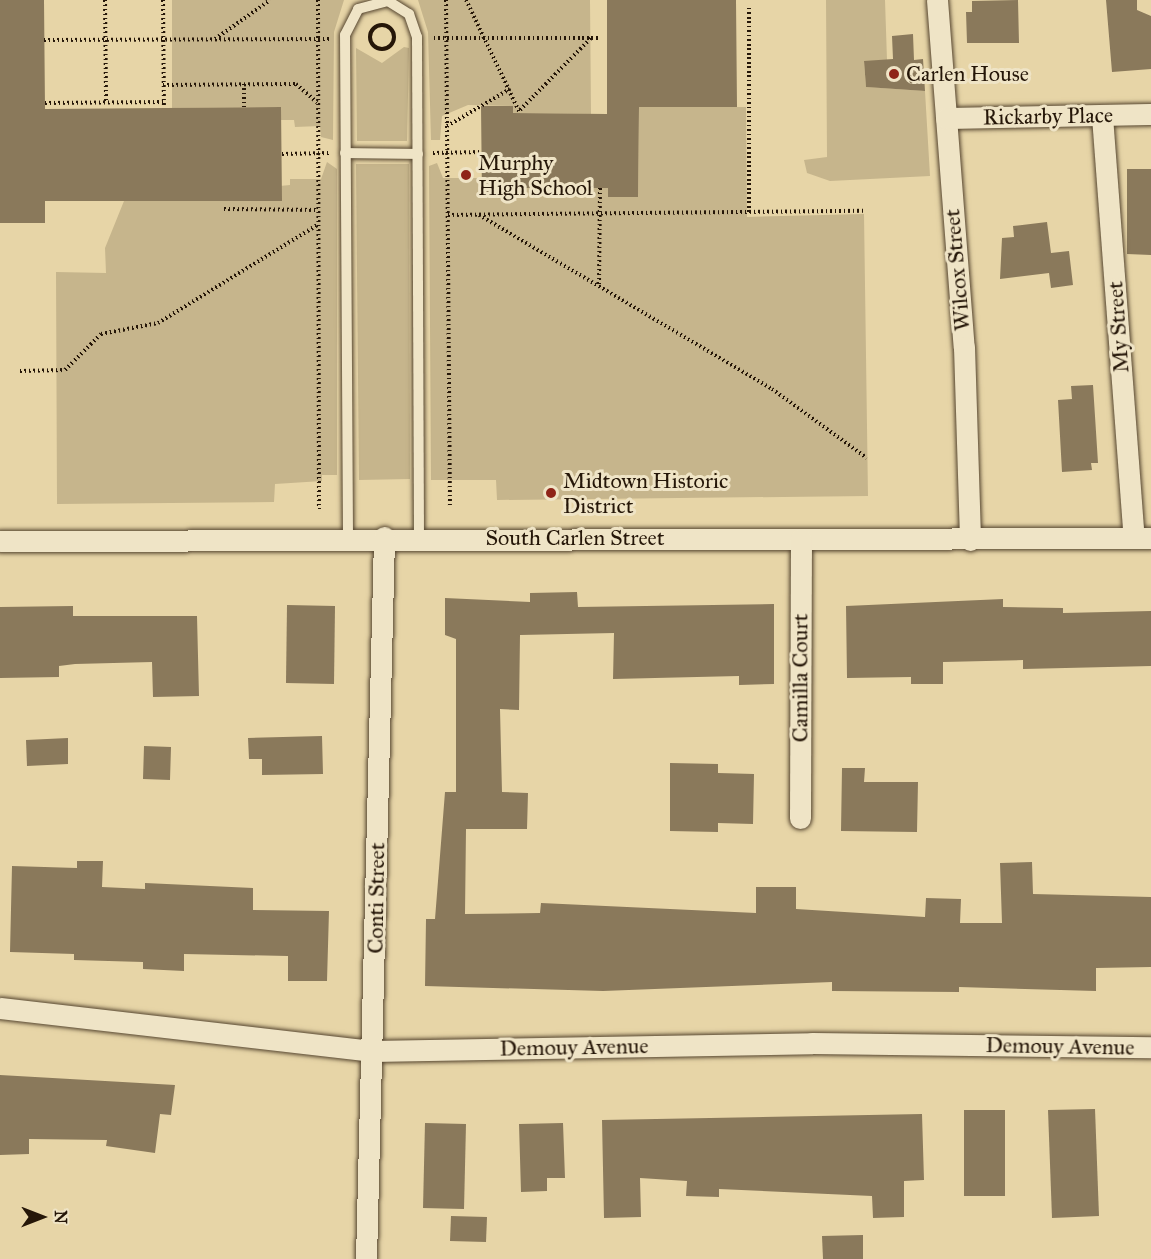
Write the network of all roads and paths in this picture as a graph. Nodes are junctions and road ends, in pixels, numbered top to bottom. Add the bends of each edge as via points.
1 (105, 0) edge
2 (162, 0) edge
3 (270, 0) edge
4 (318, 0) edge
5 (446, 0) edge
6 (466, 0) edge
7 (937, 0) edge
8 (749, 8) dead end
9 (394, 38) junction
10 (417, 38) junction
11 (446, 38) junction
12 (484, 38) junction
13 (591, 38) junction
14 (599, 38) dead end
15 (214, 39) junction
16 (317, 39) junction
17 (345, 39) junction
18 (369, 39) junction
19 (44, 40) dead end
20 (105, 40) junction
21 (163, 40) junction
22 (244, 84) junction
23 (163, 85) junction
24 (510, 89) junction
25 (106, 102) junction
26 (163, 102) junction
27 (45, 103) dead end
28 (318, 103) junction
29 (244, 107) dead end
30 (164, 108) dead end
31 (1151, 114) edge
32 (1102, 116) junction
33 (946, 117) junction
34 (447, 126) junction
35 (482, 152) dead end
36 (318, 153) junction
37 (345, 153) junction
38 (447, 153) junction
39 (282, 154) dead end
40 (418, 154) junction
41 (600, 188) dead end
42 (224, 209) dead end
43 (318, 210) junction
44 (864, 211) dead end
45 (750, 213) junction
46 (448, 215) junction
47 (479, 215) junction
48 (600, 216) junction
49 (318, 225) junction
50 (599, 285) junction
51 (20, 371) dead end
52 (867, 458) dead end
53 (450, 507) dead end
54 (319, 509) dead end
55 (348, 537) junction
56 (384, 537) junction
57 (420, 538) junction
58 (1142, 538) edge
59 (801, 539) junction
60 (970, 540) junction
61 (0, 541) edge
62 (800, 818) dead end
63 (0, 1008) edge
64 (1151, 1047) edge
65 (372, 1051) junction
66 (366, 1259) edge

1 - 20 path
2 - 21 path
3 - 15 path
4 - 16 path
5 - 11 path
6 - 12 path
7 - 33 street, Wilcox Street
8 - 45 path
9 - 10 path
9 - 18 path via 392,46 379,49
9 - 18 path via 388,26 381,25
10 - 11 path
10 - 17 lane via 409,14 400,6 376,2 354,13
10 - 40 lane
11 - 12 path
11 - 34 path
12 - 13 path
12 - 24 path
13 - 14 path
13 - 24 path via 520,111
15 - 16 path
15 - 21 path
16 - 17 path
16 - 28 path
17 - 18 path
17 - 37 lane
19 - 20 path
20 - 21 path
20 - 25 path
21 - 23 path
22 - 23 path
22 - 28 path via 296,84
22 - 29 path
23 - 26 path
24 - 34 path
25 - 26 path
25 - 27 path
26 - 30 path
28 - 36 path
31 - 32 street, Rickarby Place
32 - 33 street, Rickarby Place
32 - 58 street, My Street
33 - 60 street, Wilcox Street via 964,347
34 - 38 path
35 - 38 path
36 - 37 path
36 - 39 path
36 - 43 path
37 - 40 lane
37 - 55 lane
38 - 40 path
38 - 46 path
40 - 57 lane
41 - 48 path
42 - 43 path
43 - 49 path
44 - 45 path
45 - 48 path
46 - 47 path
46 - 53 path
47 - 48 path
47 - 50 path
48 - 50 path
49 - 51 path via 158,323 101,334 65,370
49 - 54 path
50 - 52 path via 772,389
55 - 56 street, South Carlen Street
55 - 61 street, South Carlen Street
56 - 57 street, South Carlen Street
56 - 65 street, Conti Street
57 - 59 street, South Carlen Street
58 - 60 street, South Carlen Street
59 - 60 street, South Carlen Street
59 - 62 street, Camilla Court
63 - 65 street, Demouy Avenue
64 - 65 street, Demouy Avenue via 812,1042
65 - 66 street, Conti Street

